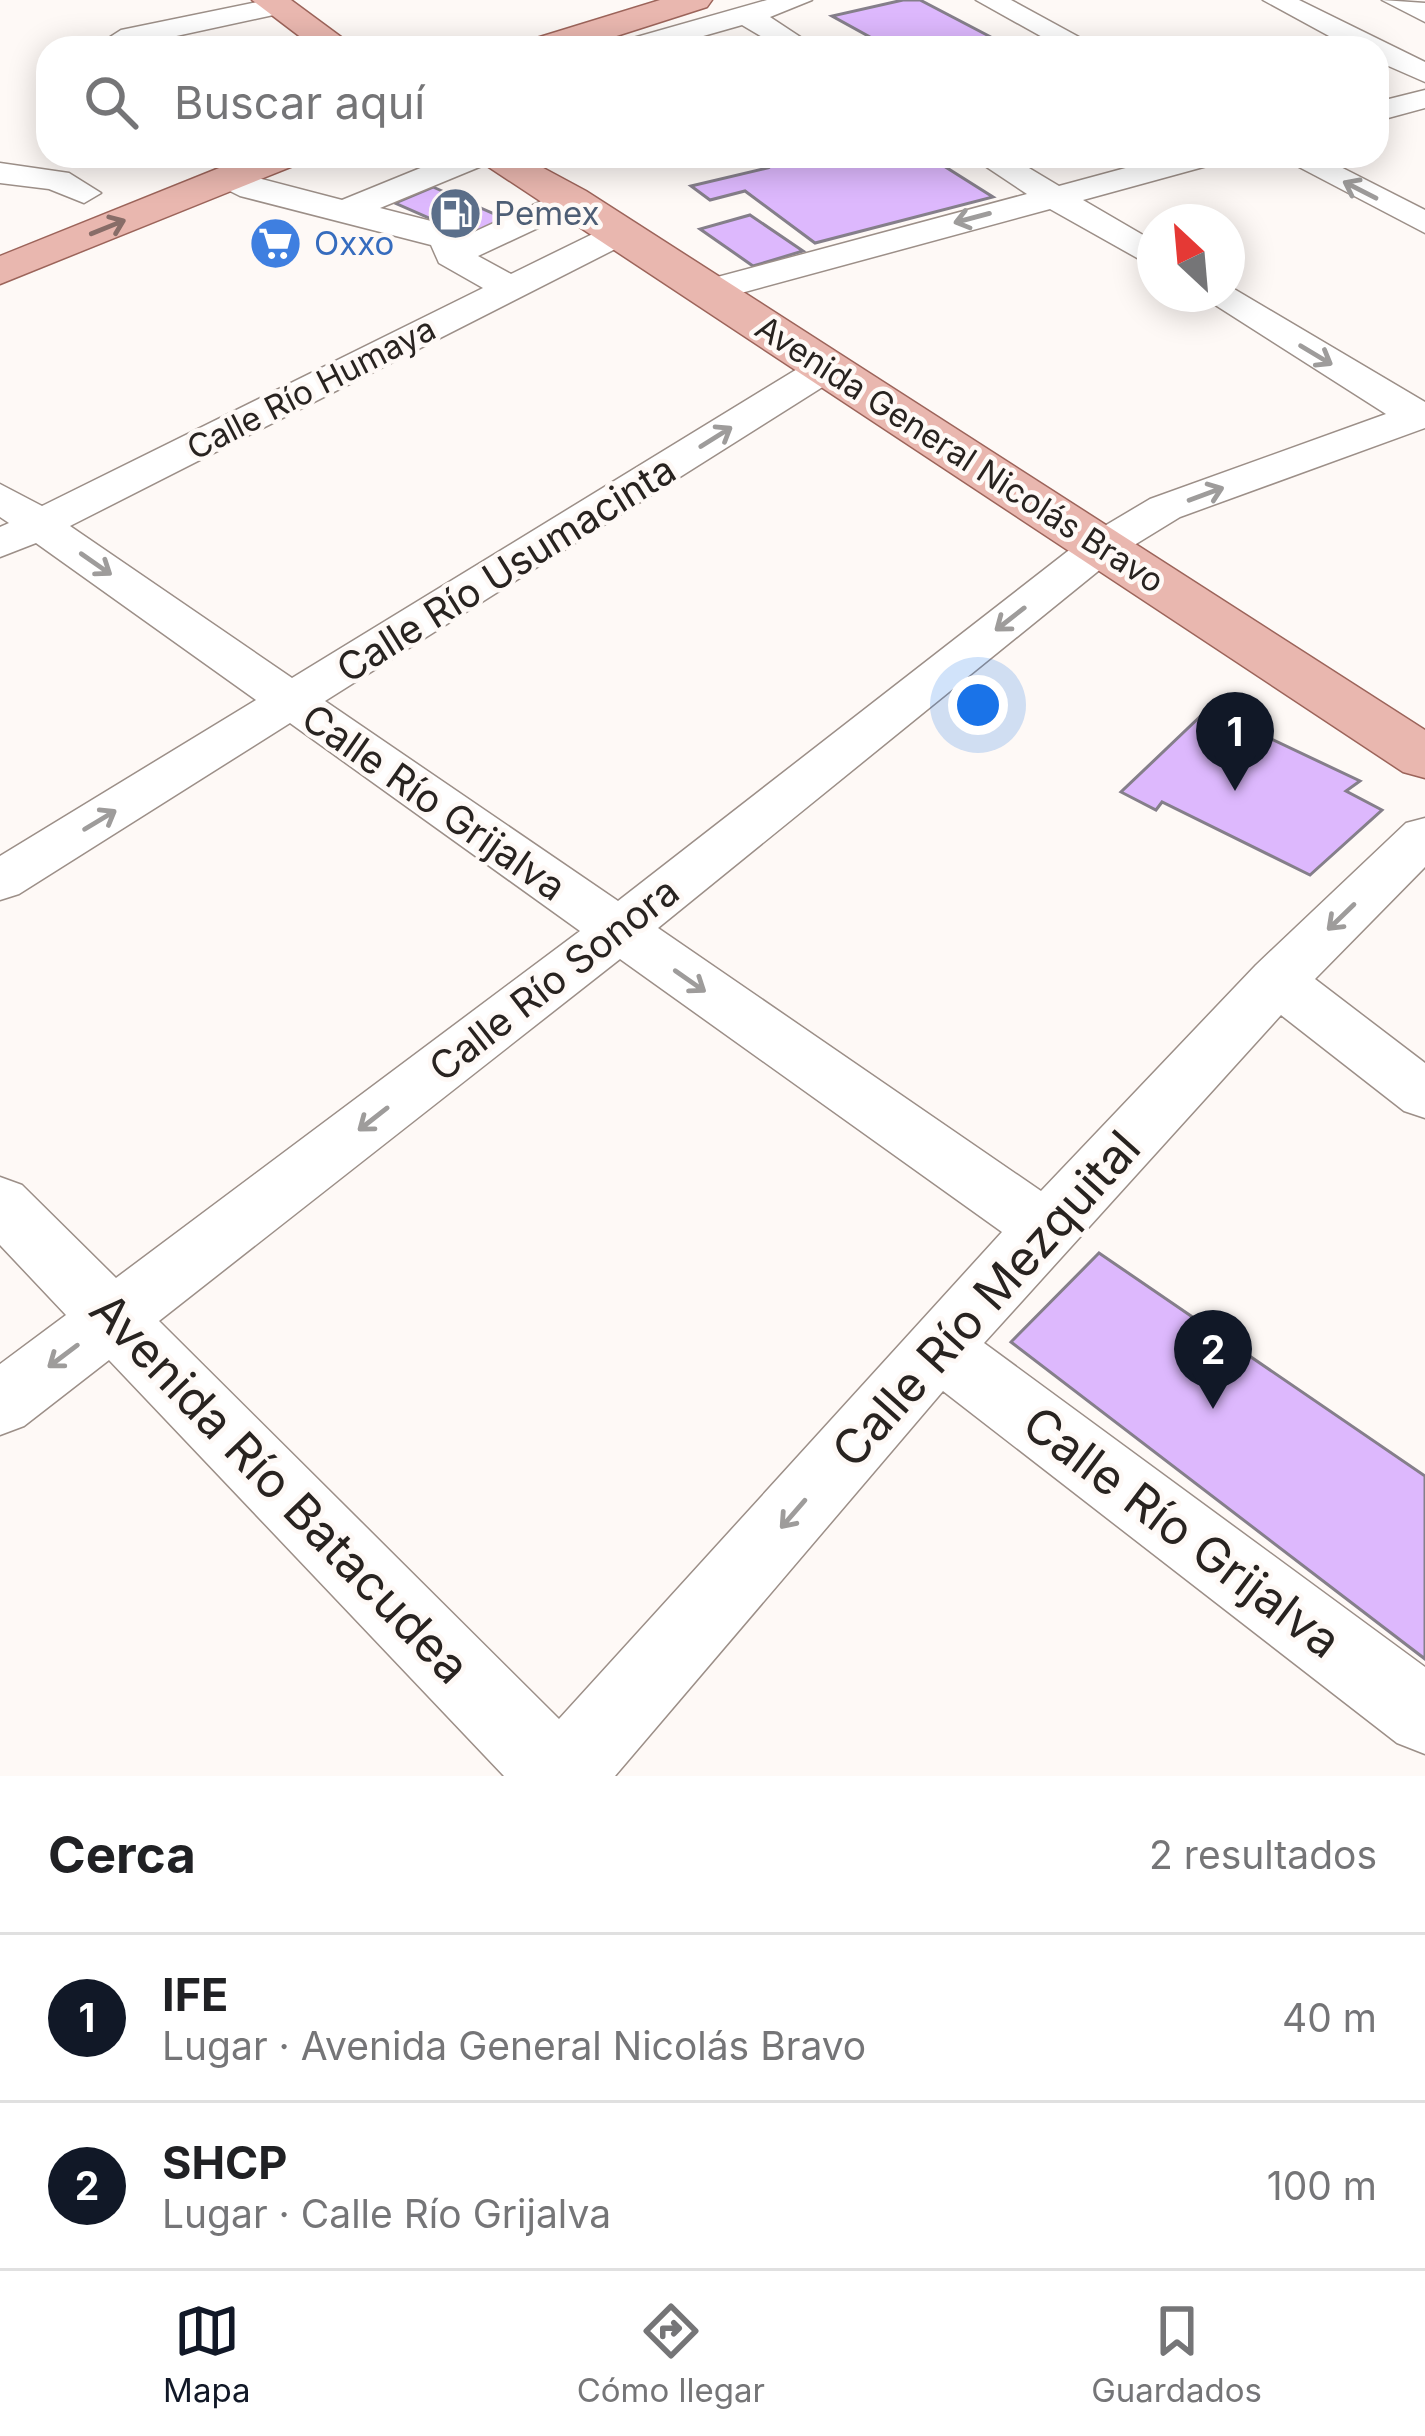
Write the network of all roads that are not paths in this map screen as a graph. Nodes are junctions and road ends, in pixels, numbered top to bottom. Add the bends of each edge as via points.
1 (658, 0) edge
2 (695, 0) edge
3 (798, 0) edge
4 (990, 0) edge
5 (1277, 0) edge
6 (1396, 0) edge
7 (273, 3) edge
8 (743, 14) junction
9 (1425, 14) edge
10 (119, 20) dead end
11 (321, 36) edge
12 (619, 36) edge
13 (620, 36) edge
14 (623, 36) edge
15 (781, 36) edge
16 (1060, 36) edge
17 (1349, 36) edge
18 (1389, 56) edge
19 (1425, 73) edge
20 (1425, 99) edge
21 (1389, 109) edge
22 (150, 168) edge
23 (253, 168) edge
24 (462, 168) edge
25 (510, 168) edge
26 (1006, 168) edge
27 (1161, 168) edge
28 (1317, 168) edge
29 (0, 173) edge
30 (224, 179) junction
31 (84, 193) junction
32 (1053, 196) junction
33 (571, 200) junction
34 (357, 211) junction
35 (21, 218) dead end
36 (1425, 224) edge
37 (621, 233) junction
38 (1137, 246) edge
39 (452, 256) junction
40 (0, 271) edge
41 (511, 288) junction
42 (708, 291) junction
43 (1245, 311) edge
44 (826, 368) junction
45 (1422, 415) edge
46 (13, 522) edge
47 (1102, 546) junction
48 (292, 703) junction
49 (1425, 758) edge
50 (1425, 836) edge
51 (0, 881) edge
52 (618, 931) junction
53 (1276, 980) junction
54 (1425, 1095) edge
55 (0, 1203) edge
56 (1048, 1230) junction
57 (115, 1317) junction
58 (939, 1348) junction
59 (0, 1404) edge
60 (1425, 1715) edge
61 (561, 1776) edge

1 - 12 street
2 - 13 main road
3 - 8 street
4 - 16 street
5 - 17 street
6 - 9 street
7 - 10 street
7 - 11 main road
8 - 14 street
8 - 15 street
18 - 19 street
20 - 21 street
22 - 31 main road
23 - 30 main road
24 - 34 street
25 - 33 main road, Avenida General Nicolás Bravo
26 - 32 street
27 - 32 street
36 -> 28 street
29 - 31 street via 57,180
30 - 34 street via 269,198
40 -> 30 main road
31 - 35 main road
32 - 38 street
32 -> 42 street
33 - 37 main road, Avenida General Nicolás Bravo
33 - 39 street
34 - 39 street via 447,238
37 - 41 street, Calle Río Humaya
37 - 42 main road, Avenida General Nicolás Bravo
39 - 41 street
41 - 46 street, Calle Río Humaya
42 - 44 main road, Avenida General Nicolás Bravo
43 -> 45 street
44 - 47 main road, Avenida General Nicolás Bravo
48 -> 44 street, Calle Río Usumacinta
47 -> 45 street, Calle Río Sonora via 1165,508
46 -> 48 street, Calle Río Grijalva
47 - 49 main road, Avenida General Nicolás Bravo
47 -> 52 street, Calle Río Sonora
51 -> 48 street, Calle Río Usumacinta
48 - 52 street, Calle Río Grijalva
50 -> 53 street, Calle Río Mezquital
52 -> 56 street, Calle Río Grijalva
52 -> 57 street, Calle Río Sonora
53 - 54 street
53 - 56 street, Calle Río Mezquital
55 - 57 street, Avenida Río Batacudea
56 - 58 street, Calle Río Mezquital
57 -> 59 street, Calle Río Sonora
57 - 61 street, Avenida Río Batacudea
58 - 60 street, Calle Río Grijalva
58 -> 61 street, Calle Río Mezquital

